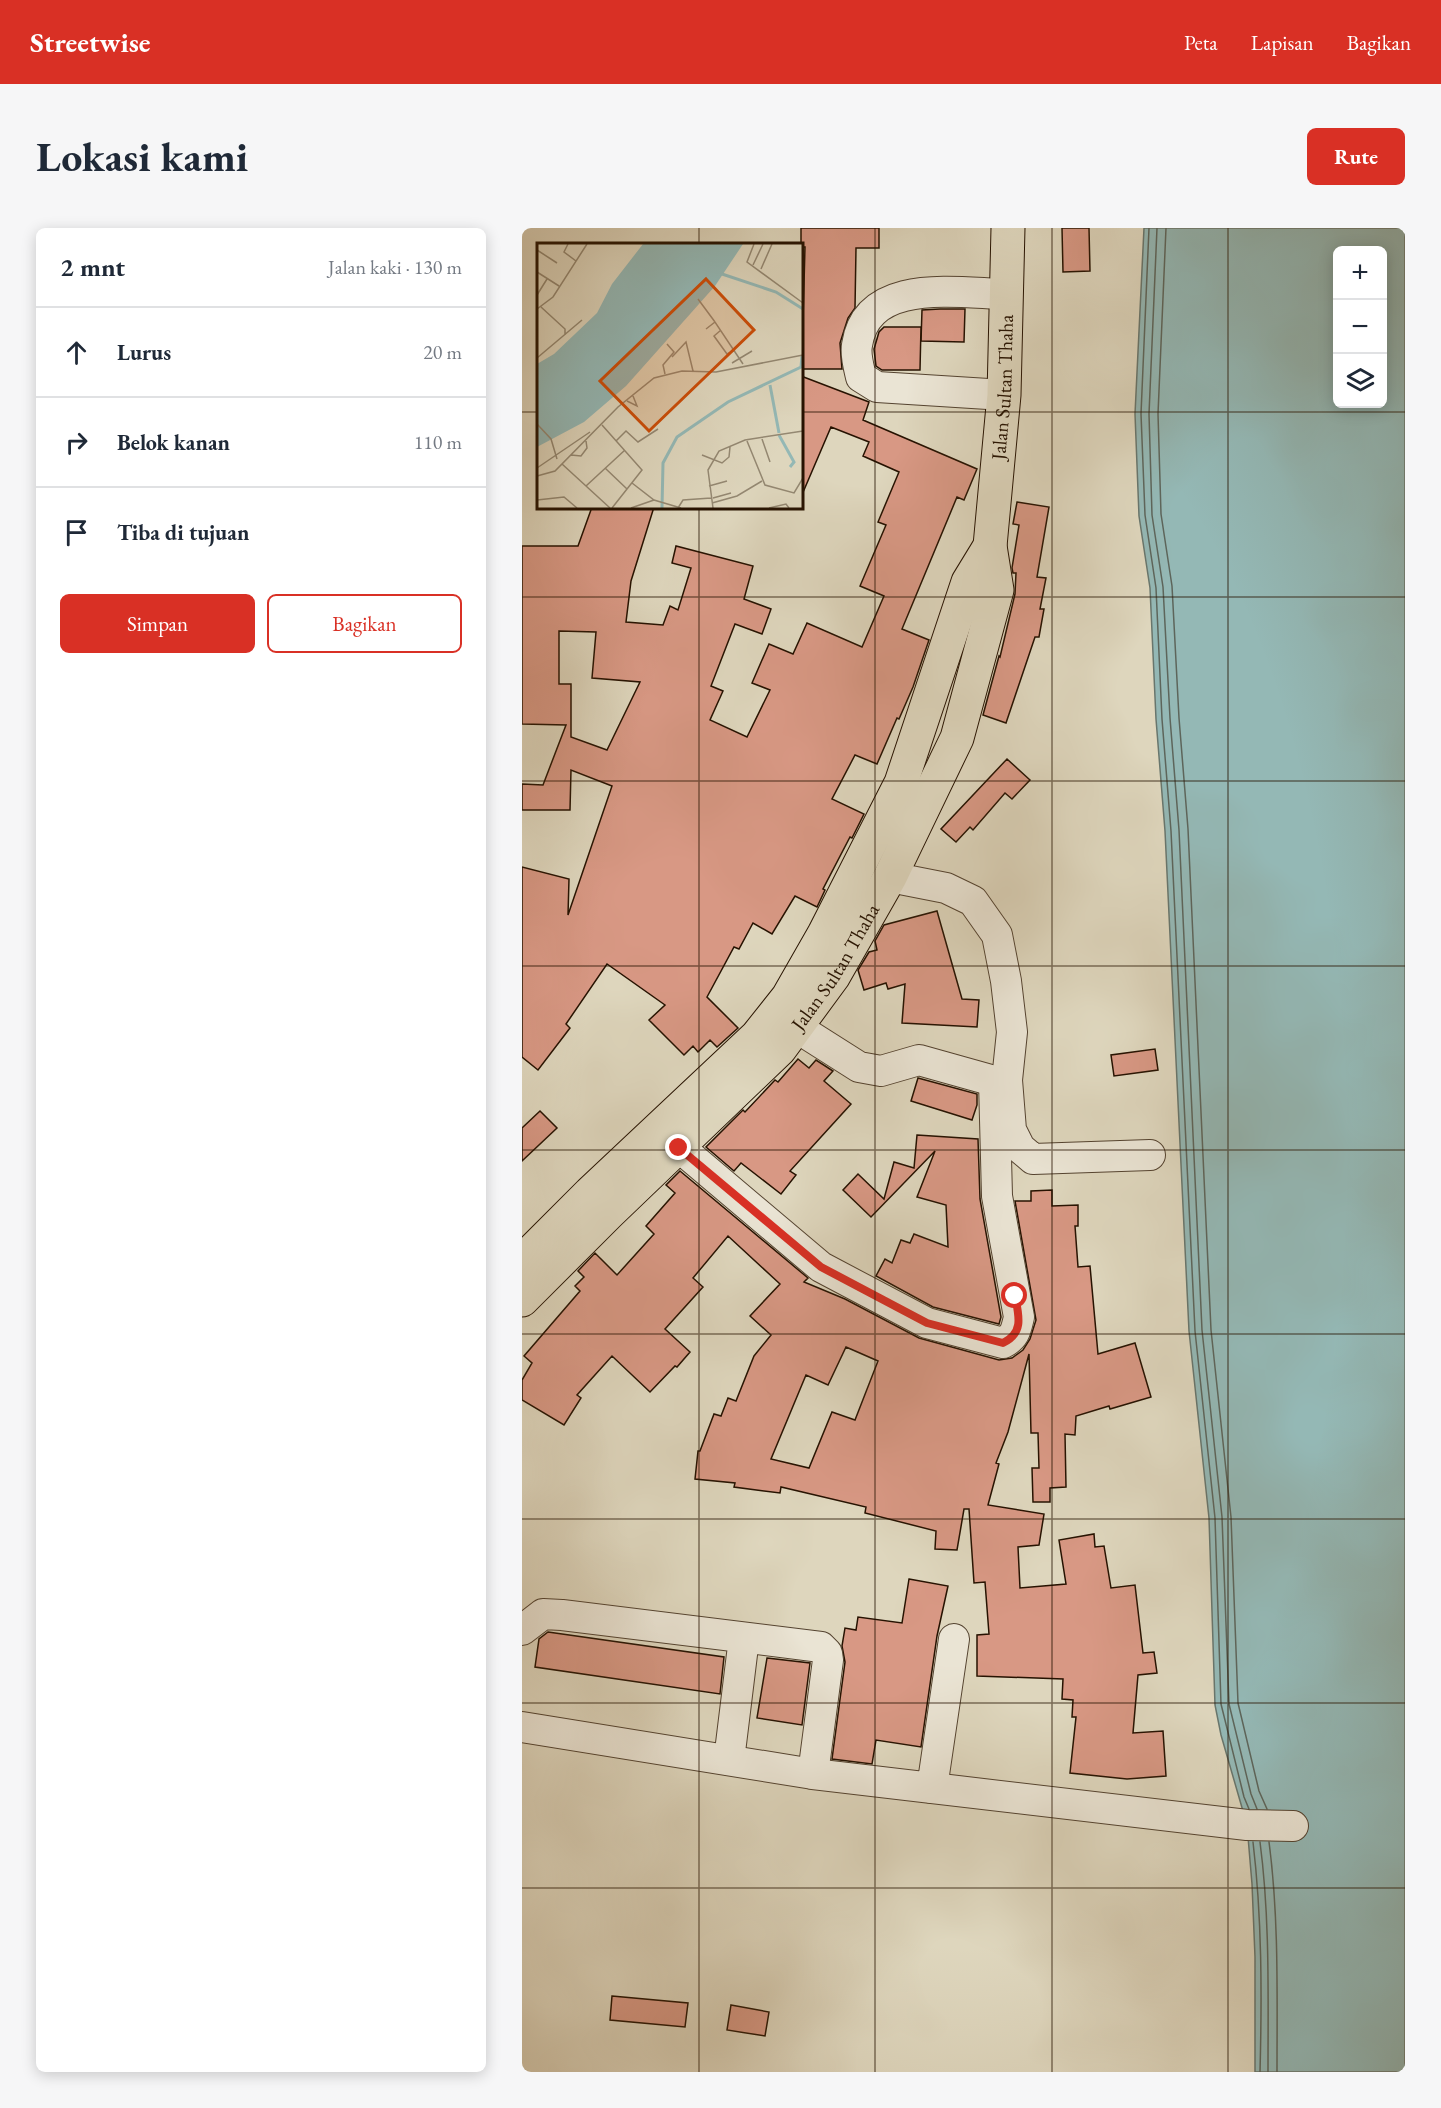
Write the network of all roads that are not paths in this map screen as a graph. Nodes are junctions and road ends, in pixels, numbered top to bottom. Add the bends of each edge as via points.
1 (1008, 228) edge
2 (1005, 294) junction
3 (1004, 395) junction
4 (990, 546) junction
5 (860, 864) junction
6 (890, 877) junction
7 (796, 1027) junction
8 (1001, 1081) junction
9 (679, 1148) junction
10 (1150, 1155) dead end
11 (599, 1203) junction
12 (522, 1261) edge
13 (522, 1300) edge
14 (522, 1630) edge
15 (744, 1638) junction
16 (954, 1639) dead end
17 (522, 1726) edge
18 (729, 1760) junction
19 (813, 1774) junction
20 (932, 1788) junction
21 (1293, 1826) dead end

1 - 2 highway, Jalan Sultan Thaha
2 - 3 highway, Jalan Sultan Thaha
2 - 3 street via 915,292 879,305 862,324 856,347 861,377 877,387
3 - 4 highway, Jalan Sultan Thaha
4 - 5 highway, Jalan Sultan Thaha via 968,582 902,783
4 - 6 highway, Jalan Sultan Thaha via 997,590 957,738
5 - 6 highway
5 - 11 highway, Jalan Sultan Thaha via 788,997 757,1036
6 - 7 highway, Jalan Sultan Thaha via 833,977
6 - 8 street via 945,888 973,901 997,935 1012,1032
7 - 8 street via 859,1067 881,1071 919,1060
7 - 9 highway, Jalan Sultan Thaha via 780,1049
8 - 9 street via 997,1196 1019,1317 1012,1339 1003,1343 927,1323 821,1267
8 - 10 street via 1011,1130 1020,1148 1033,1159
9 - 11 highway, Jalan Sultan Thaha
11 - 12 highway, Jalan Sultan Thaha
11 - 13 highway, Jalan Sultan Thaha
14 - 15 street via 543,1614
15 - 18 street
15 - 19 street via 821,1647 827,1653
16 - 20 street
17 - 18 street
18 - 19 street
19 - 20 street
20 - 21 street via 1246,1825

